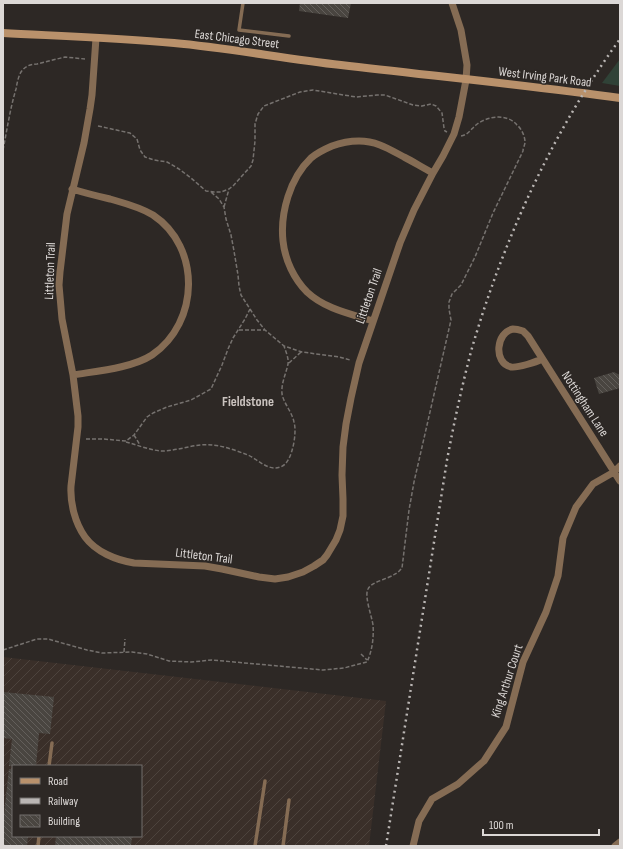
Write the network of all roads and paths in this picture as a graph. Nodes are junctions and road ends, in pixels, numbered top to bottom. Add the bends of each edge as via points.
1 (243, 3) edge
2 (452, 3) edge
3 (3, 34) edge
4 (289, 36) dead end
5 (96, 38) junction
6 (85, 59) dead end
7 (466, 80) junction
8 (620, 98) edge
9 (98, 126) dead end
10 (449, 132) dead end
11 (3, 150) edge
12 (433, 173) junction
13 (229, 189) junction
14 (72, 190) junction
15 (210, 192) junction
16 (224, 207) junction
17 (250, 309) junction
18 (373, 321) junction
19 (239, 330) junction
20 (265, 330) junction
21 (284, 346) junction
22 (302, 352) junction
23 (542, 359) junction
24 (350, 360) dead end
25 (289, 363) junction
26 (73, 375) junction
27 (134, 434) junction
28 (86, 439) dead end
29 (126, 441) junction
30 (141, 446) junction
31 (620, 466) edge
32 (614, 472) junction
33 (620, 481) edge
34 (125, 639) dead end
35 (124, 652) dead end
36 (361, 654) dead end
37 (367, 660) dead end
38 (52, 743) dead end
39 (49, 765) edge
40 (265, 781) dead end
41 (289, 800) dead end
42 (620, 842) edge
43 (255, 846) edge
44 (283, 846) edge
45 (413, 846) edge
46 (615, 846) edge

1 - 4 lane via 239,30
2 - 7 street, Littleton Trail via 461,30 467,65
3 - 5 main road, East Chicago Street
5 - 7 main road, East Chicago Street via 175,43
5 - 14 street, Littleton Trail via 90,109
6 - 11 path via 65,57 33,64 22,70 14,95
7 - 8 main road, West Irving Park Road
7 - 12 street, Littleton Trail via 454,134
9 - 15 path via 130,133 137,139 145,157 167,162
10 - 13 path via 445,131 442,113 431,104 413,105 385,95 356,97 313,90 300,92 264,106 258,114 251,166
12 - 18 street, Littleton Trail via 400,242
12 - 18 street via 385,146 358,141 325,149 312,157 295,179 284,212 283,242 286,256 299,283 324,305
13 - 15 path
13 - 16 path
14 - 26 street, Littleton Trail via 59,285 62,319
14 - 26 street via 126,203 152,214 165,225 180,245 185,257 189,287 180,322 173,334 151,355 137,362
15 - 16 path
16 - 17 path via 241,295
17 - 19 path
17 - 20 path
18 - 26 street, Littleton Trail via 359,363 346,424 342,475 343,516 340,530 323,560 303,572 288,577 259,578 205,566 125,561 107,554 85,537 73,509 71,494 78,427
19 - 20 path
19 - 27 path via 211,389 191,400 153,413
20 - 21 path
21 - 22 path
21 - 25 path
22 - 24 path
22 - 25 path
23 - 23 street, Nottingham Lane via 512,367 503,362 499,355 500,340 504,334 514,329 523,330
23 - 32 street, Nottingham Lane
25 - 30 path via 282,394 294,423 294,440 286,464 276,468 270,467 248,456 212,445 166,451
27 - 29 path
27 - 30 path
28 - 29 path
29 - 30 path
31 - 32 street, King Arthur Court
32 - 33 street, Nottingham Lane
32 - 45 street, King Arthur Court via 593,484 576,507 563,538 558,576 546,612 523,662 506,727 484,761 458,784 432,799 419,821
34 - 35 path
36 - 37 path
38 - 39 lane
40 - 43 lane
41 - 44 lane
42 - 46 street

